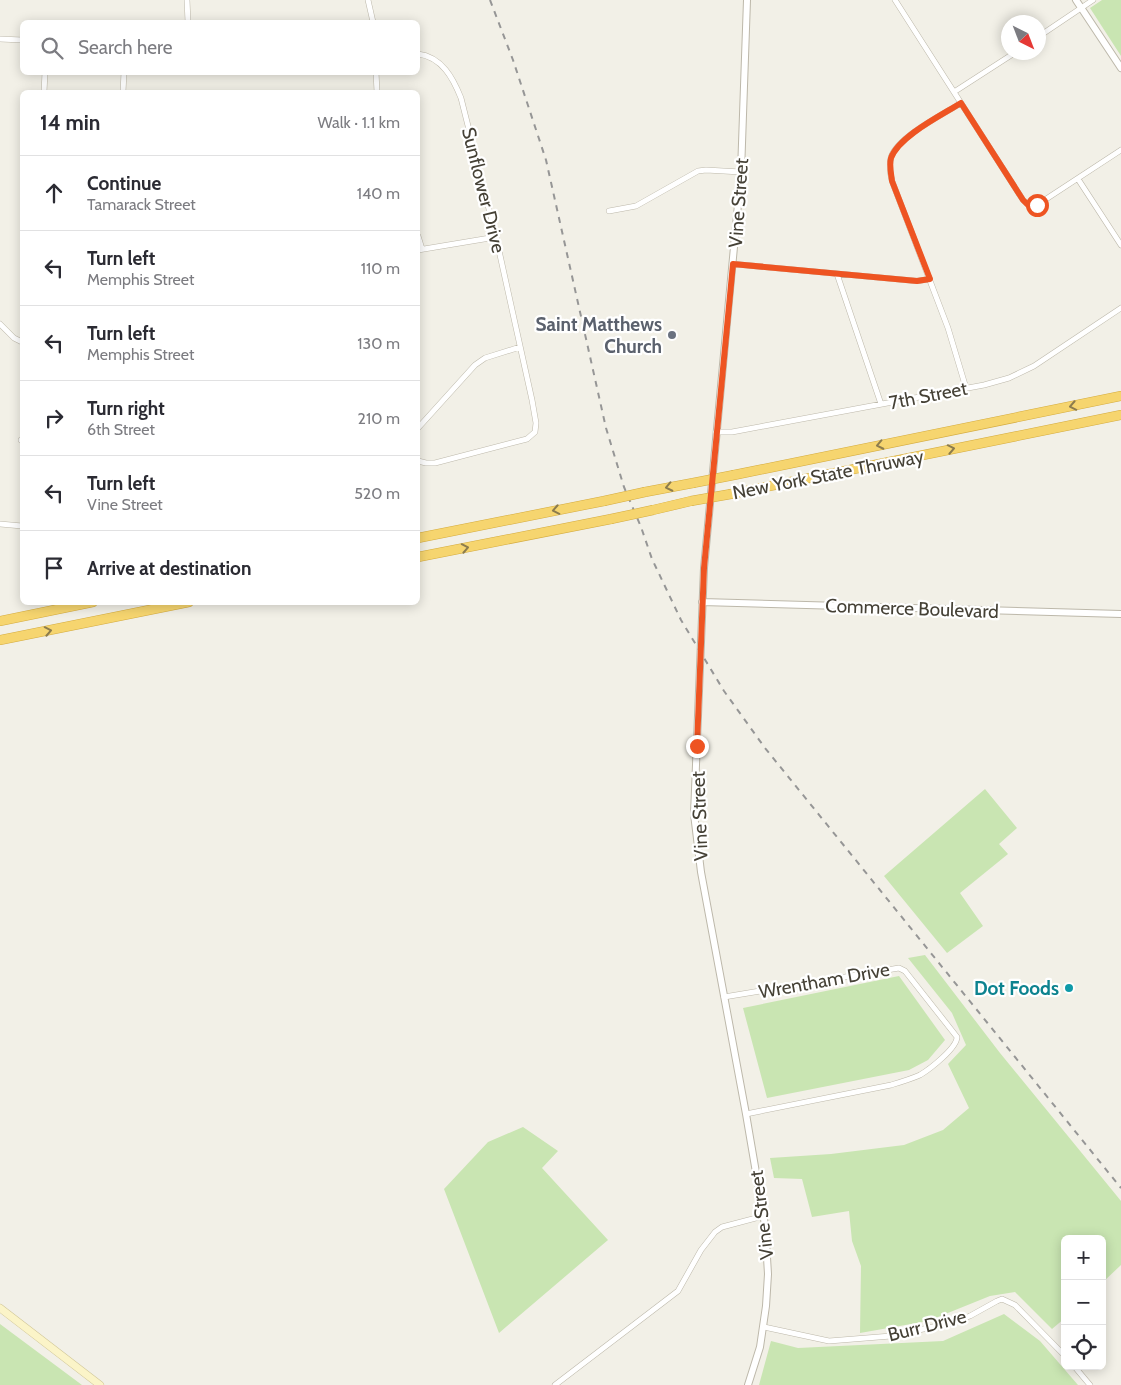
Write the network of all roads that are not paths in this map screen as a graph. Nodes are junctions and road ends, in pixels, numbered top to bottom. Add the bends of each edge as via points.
1 (187, 0) edge
2 (368, 0) edge
3 (747, 0) edge
4 (895, 0) edge
5 (1076, 0) edge
6 (1093, 0) edge
7 (1081, 8) junction
8 (188, 20) edge
9 (372, 20) edge
10 (1046, 32) edge
11 (0, 39) edge
12 (20, 40) edge
13 (420, 55) edge
14 (1004, 60) edge
15 (1121, 68) edge
16 (45, 75) edge
17 (124, 75) edge
18 (376, 75) edge
19 (44, 90) edge
20 (123, 90) edge
21 (377, 90) edge
22 (954, 92) junction
23 (961, 103) junction
24 (1121, 150) edge
25 (741, 172) junction
26 (1078, 179) junction
27 (609, 211) dead end
28 (496, 237) junction
29 (1121, 245) edge
30 (420, 250) edge
31 (733, 264) junction
32 (837, 274) junction
33 (930, 279) junction
34 (1121, 308) edge
35 (0, 324) edge
36 (20, 341) edge
37 (520, 347) junction
38 (966, 388) junction
39 (1121, 396) edge
40 (881, 404) junction
41 (1121, 415) edge
42 (420, 426) edge
43 (716, 432) junction
44 (420, 462) edge
45 (0, 524) edge
46 (20, 526) edge
47 (420, 538) edge
48 (420, 557) edge
49 (702, 602) junction
50 (78, 605) edge
51 (174, 605) edge
52 (1121, 614) edge
53 (0, 621) edge
54 (0, 640) edge
55 (724, 997) junction
56 (746, 1114) junction
57 (764, 1216) junction
58 (0, 1308) edge
59 (764, 1327) junction
60 (1061, 1352) edge
61 (1077, 1370) edge
62 (100, 1385) edge
63 (555, 1385) edge
64 (748, 1385) edge
65 (1090, 1385) edge

1 - 8 street
2 - 9 street
3 - 25 street, Vine Street
4 - 22 street
5 - 7 street
6 - 7 street
7 - 10 street
7 - 15 street
11 - 12 street
13 - 28 street, Sunflower Drive via 440,64 455,83 470,129
14 - 22 street
16 - 19 street
17 - 20 street
18 - 21 street
22 - 23 street
23 - 26 street via 1028,205 1037,205
23 - 33 street via 901,143 892,156 890,166 892,181
24 - 26 street
25 - 27 street via 698,171 636,206
25 - 31 street, Vine Street
26 - 29 street
28 - 30 street
28 - 37 street, Sunflower Drive
31 - 32 street
31 - 43 street, Vine Street
32 - 33 street via 917,281
32 - 40 street
33 - 38 street
34 - 38 street, 7th Street via 1034,366 1009,378
35 - 36 street
37 - 42 street via 485,358 475,365
37 - 44 street, Sunflower Drive via 536,423 531,437 435,463
38 - 40 street, 7th Street
39 -> 47 highway, New York State Thruway, bridge
40 - 43 street, 7th Street via 732,432
48 -> 41 highway, New York State Thruway, bridge
43 - 49 street, Vine Street
45 - 46 street
49 - 52 street, Commerce Boulevard
49 - 55 street, Vine Street via 694,814
50 - 53 highway
54 -> 51 highway
55 - 56 street, Vine Street
55 - 56 street, Wrentham Drive via 899,968 905,971 957,1036 954,1047 927,1071 909,1080
56 - 57 street, Vine Street
57 - 59 street, Vine Street via 768,1274
57 - 63 street via 722,1227 715,1232 678,1291
58 - 62 main road
59 - 60 street, Burr Drive via 829,1341 891,1336 951,1323 1002,1299 1015,1305
59 - 64 street, Vine Street
61 - 65 street

